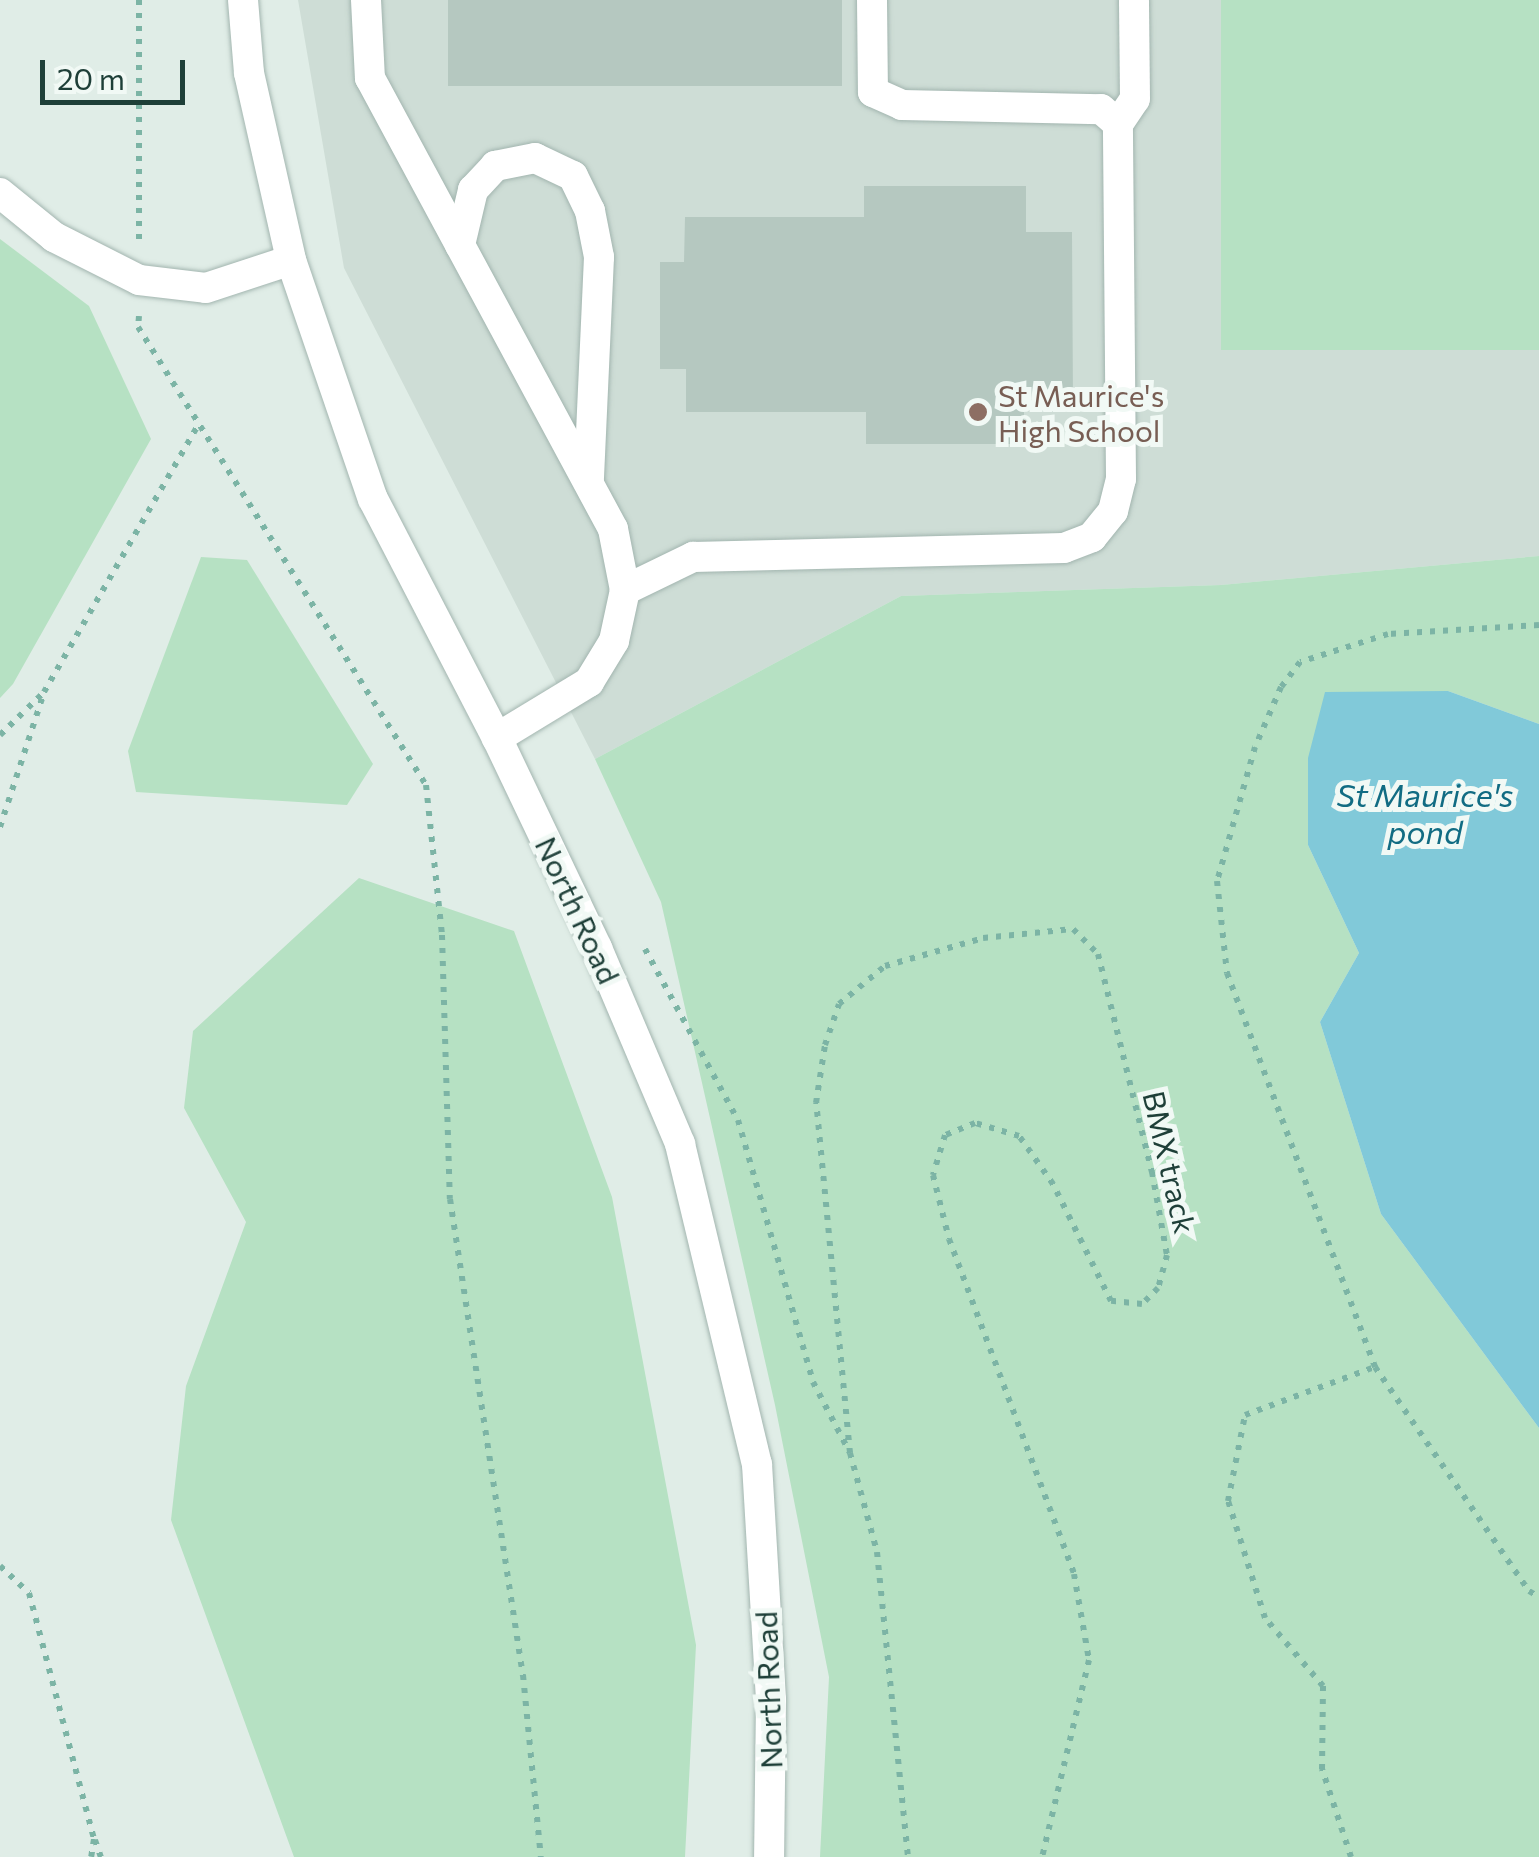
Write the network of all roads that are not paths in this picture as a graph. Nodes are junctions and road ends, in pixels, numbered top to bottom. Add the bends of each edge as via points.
1 (244, 0) edge
2 (366, 0) edge
3 (872, 0) edge
4 (1134, 0) edge
5 (1118, 124) junction
6 (0, 193) edge
7 (460, 244) junction
8 (291, 260) junction
9 (589, 485) junction
10 (625, 590) junction
11 (497, 738) junction
12 (769, 1857) edge

1 - 8 main road, North Road via 249,73
2 - 7 main road via 370,78
3 - 5 main road via 873,92 902,105 1101,109
4 - 5 main road via 1135,100
5 - 10 main road via 1120,479 1113,510 1092,538 1064,548 692,557
6 - 8 main road via 54,237 139,280 206,288
7 - 9 main road
7 - 9 main road via 473,190 495,166 535,158 573,176 590,211 600,258
8 - 11 main road, North Road via 373,500
9 - 10 main road via 613,529
10 - 11 main road via 614,642 590,682
11 - 12 main road, North Road via 680,1144 757,1464 771,1700

